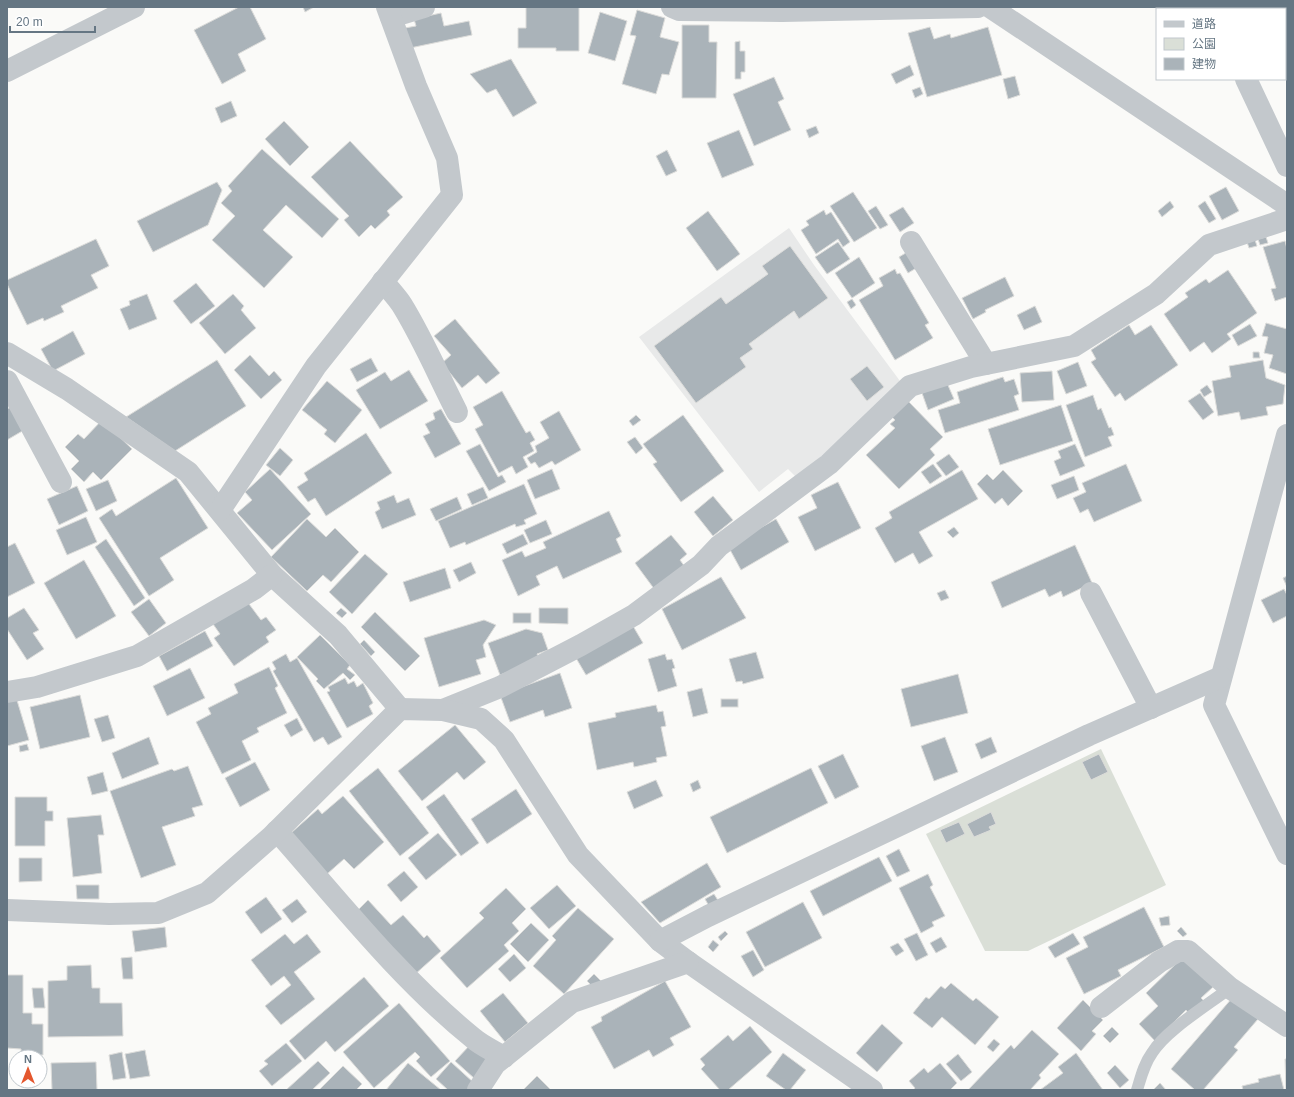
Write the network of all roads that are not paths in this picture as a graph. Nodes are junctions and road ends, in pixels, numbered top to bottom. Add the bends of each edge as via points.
1 (134, 7) edge
2 (424, 7) edge
3 (672, 7) edge
4 (978, 7) edge
5 (990, 7) edge
6 (389, 12) edge
7 (7, 71) edge
8 (1246, 80) edge
9 (1287, 166) edge
10 (1287, 205) edge
11 (1287, 219) edge
12 (911, 242) dead end
13 (383, 281) junction
14 (7, 353) edge
15 (986, 364) junction
16 (7, 381) edge
17 (457, 412) dead end
18 (1287, 434) edge
19 (61, 482) dead end
20 (220, 510) junction
21 (272, 575) junction
22 (1091, 593) dead end
23 (1221, 677) junction
24 (7, 692) edge
25 (1151, 708) junction
26 (400, 709) junction
27 (443, 710) junction
28 (277, 831) junction
29 (1287, 854) edge
30 (7, 910) edge
31 (660, 941) junction
32 (688, 962) junction
33 (1230, 988) junction
34 (1101, 1006) dead end
35 (1287, 1026) edge
36 (504, 1057) junction
37 (478, 1090) edge
38 (872, 1090) edge
39 (1138, 1090) edge

1 - 7 street
2 - 6 street
3 - 4 street via 679,10 774,11
5 - 10 street
6 - 13 street via 416,86 447,158 452,195
8 - 9 street
11 - 15 street via 1209,245 1156,294 1074,346
12 - 15 street
13 - 17 street via 401,304
13 - 20 street via 316,366
14 - 20 street via 67,389 188,472
15 - 27 street via 910,386 829,464 719,546 702,565 634,615 581,646 500,687
16 - 19 street
18 - 23 street
20 - 21 street
21 - 24 street via 254,589 137,656 38,687
21 - 26 street via 338,635
22 - 25 street
23 - 25 street
23 - 29 street via 1214,705
25 - 31 street via 1089,735
26 - 27 street
26 - 28 street
27 - 31 street via 481,719 504,740 578,855
28 - 30 street via 207,893 158,913
28 - 36 street via 379,948 434,1004 474,1039
31 - 32 street
32 - 36 street via 572,1002
32 - 38 street
33 - 34 street via 1188,951 1178,951 1159,962
33 - 35 street
33 - 39 lane via 1171,1033 1152,1052 1142,1072
36 - 37 street via 495,1064

